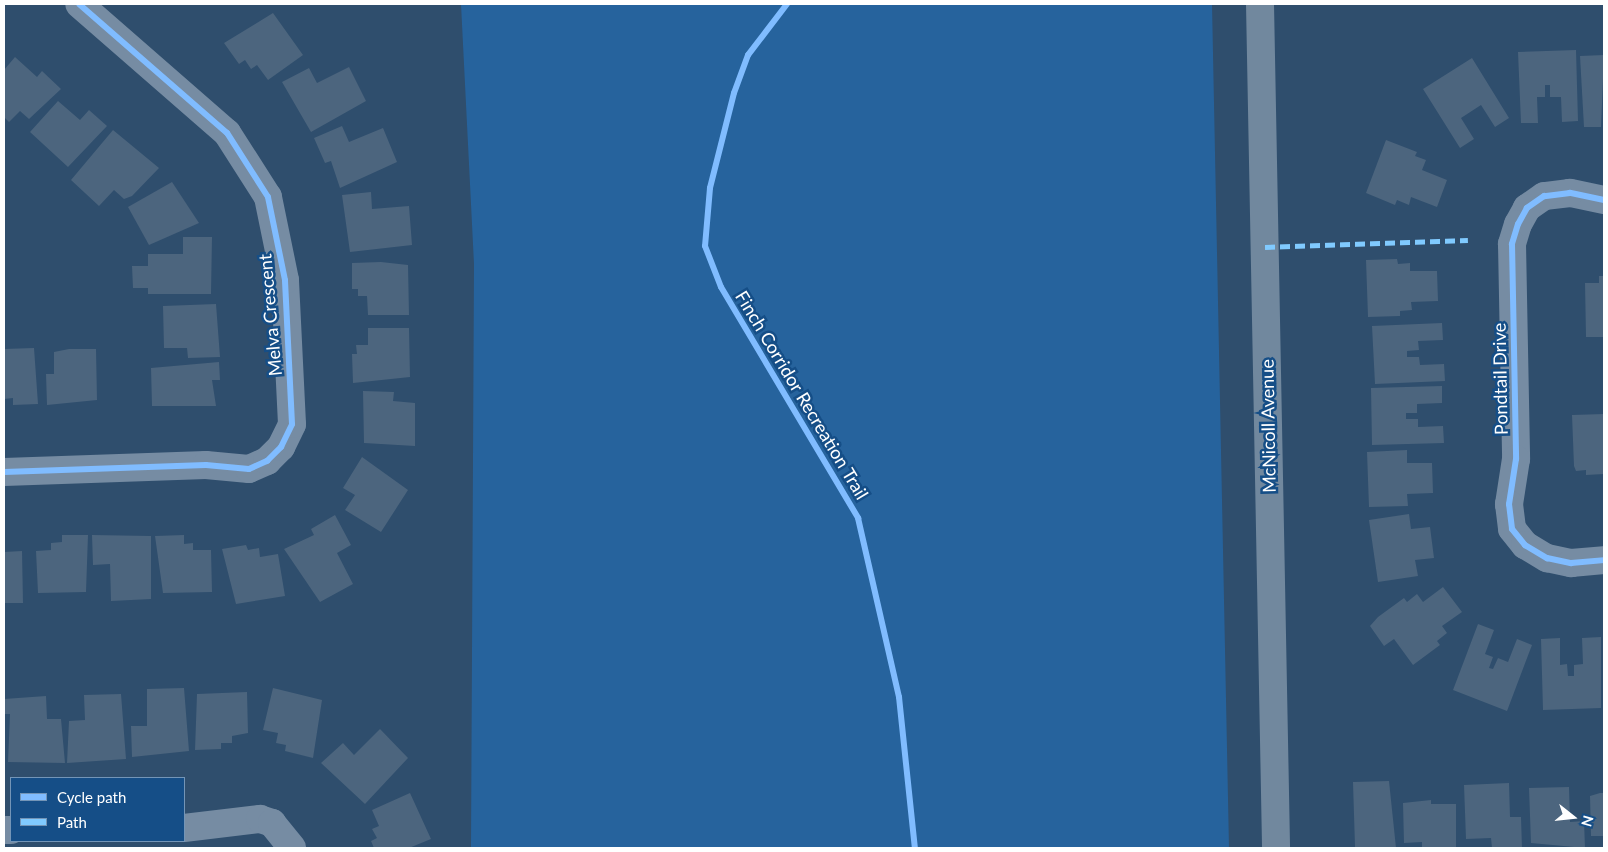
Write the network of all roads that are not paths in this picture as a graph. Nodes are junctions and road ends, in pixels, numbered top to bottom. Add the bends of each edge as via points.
1 (79, 4) edge
2 (1260, 4) edge
3 (1604, 200) edge
4 (4, 472) edge
5 (1604, 560) edge
6 (185, 828) edge
7 (292, 848) edge
8 (1276, 848) edge

1 - 4 street, Melva Crescent via 227,133 268,197 285,280 292,424 281,447 266,461 249,468 206,465
2 - 8 main road, McNicoll Avenue
3 - 5 street, Pondtail Drive via 1570,194 1544,196 1528,208 1518,224 1512,244 1516,459 1509,504 1512,529 1525,544 1547,558 1572,564
6 - 7 street via 260,819 272,823

